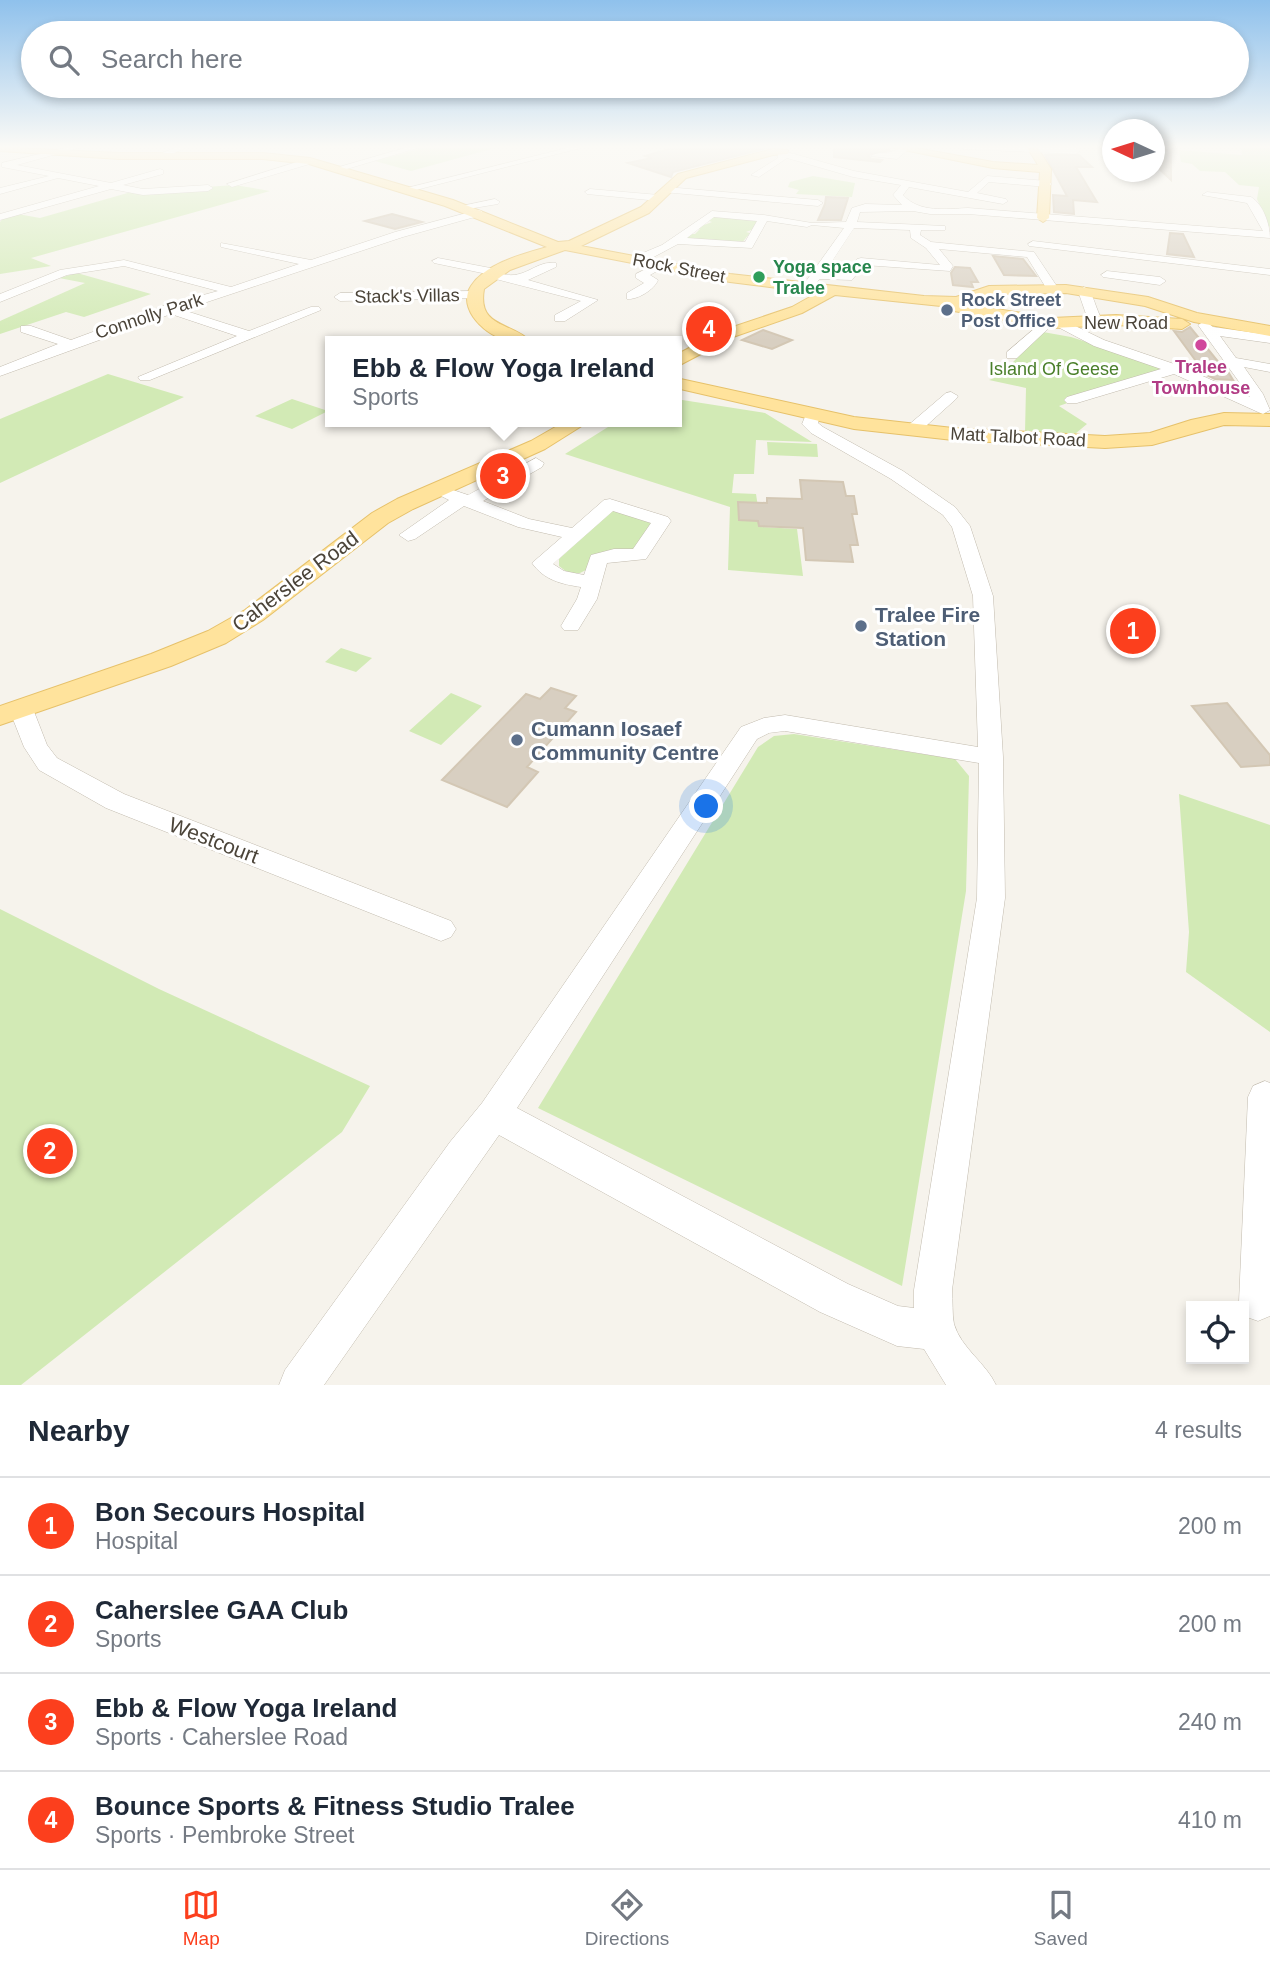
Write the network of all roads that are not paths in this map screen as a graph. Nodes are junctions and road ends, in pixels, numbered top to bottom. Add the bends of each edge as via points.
1 (18, 212) edge
2 (478, 212) joint
3 (641, 212) edge
4 (857, 212) edge
5 (904, 212) edge
6 (909, 212) edge
7 (965, 212) edge
8 (984, 212) edge
9 (1038, 212) edge
10 (1252, 212) edge
11 (1043, 214) junction
12 (0, 217) edge
13 (764, 218) junction
14 (934, 219) junction
15 (851, 226) junction
16 (901, 227) junction
17 (916, 227) junction
18 (1270, 235) edge
19 (387, 236) junction
20 (403, 241) dead end
21 (678, 241) junction
22 (225, 245) dead end
23 (563, 245) junction
24 (928, 245) junction
25 (953, 245) junction
26 (1174, 248) dead end
27 (382, 249) dead end
28 (1031, 251) junction
29 (1116, 253) junction
30 (1061, 258) dead end
31 (635, 260) junction
32 (1165, 260) junction
33 (438, 261) dead end
34 (304, 265) junction
35 (662, 265) junction
36 (319, 272) junction
37 (1108, 272) junction
38 (1270, 272) edge
39 (494, 273) junction
40 (517, 281) junction
41 (812, 281) junction
42 (1052, 288) junction
43 (229, 290) junction
44 (832, 290) junction
45 (1162, 292) junction
46 (1084, 293) junction
47 (1103, 294) junction
48 (474, 295) junction
49 (631, 296) dead end
50 (340, 297) dead end
51 (0, 298) edge
52 (219, 304) dead end
53 (962, 304) junction
54 (167, 309) junction
55 (316, 310) dead end
56 (560, 318) dead end
57 (1097, 320) junction
58 (1050, 324) junction
59 (1203, 324) junction
60 (26, 329) dead end
61 (1270, 331) edge
62 (251, 335) junction
63 (513, 336) edge
64 (1270, 339) edge
65 (68, 343) junction
66 (1014, 354) dead end
67 (682, 359) edge
68 (1231, 361) junction
69 (1168, 367) junction
70 (1270, 368) edge
71 (0, 372) edge
72 (145, 377) dead end
73 (682, 386) edge
74 (951, 396) dead end
75 (1072, 400) dead end
76 (1259, 406) edge
77 (812, 415) junction
78 (569, 427) edge
79 (911, 431) junction
80 (536, 463) dead end
81 (457, 497) junction
82 (576, 534) junction
83 (408, 536) dead end
84 (592, 582) junction
85 (571, 626) dead end
86 (10, 712) edge
87 (990, 757) junction
88 (441, 929) dead end
89 (1265, 1097) dead end
90 (494, 1114) junction
91 (1266, 1150) edge
92 (1265, 1226) edge
93 (1258, 1302) dead end
94 (935, 1331) junction
95 (967, 1382) edge
96 (300, 1385) edge

1 - 12 street
2 - 19 street, Connolly Park
2 - 23 main road, Rock Street
3 - 23 main road
4 - 15 street
5 - 16 street
6 - 14 street
7 - 14 street
8 - 11 street
9 - 11 street
10 - 18 street
11 - 18 street
11 - 28 street via 1042,235
13 - 15 street
13 - 21 street via 712,214
13 - 21 street via 748,246
14 - 17 street
14 - 25 street
15 - 16 street
15 - 41 street
16 - 17 street
17 - 24 street via 915,236
19 - 20 street
19 - 34 street, Connolly Park
21 - 31 street
22 - 34 street
23 - 31 main road, Rock Street
23 - 39 main road
23 - 40 street
24 - 25 street
24 - 41 street via 946,269 861,261 848,278
25 - 28 street
26 - 32 street via 1165,247
27 - 36 street
28 - 29 street
28 - 30 street
28 - 42 street
29 - 32 street
29 - 37 street
31 - 35 main road, Rock Street
32 - 38 street
33 - 39 street, Stack's Villas
34 - 36 street
34 - 43 street, Connolly Park
35 - 41 main road, Rock Street via 730,278
35 - 49 street via 640,276 652,279 651,284
36 - 52 street
37 - 45 street
37 - 47 street
39 - 40 street, Stack's Villas
39 - 48 main road
40 - 56 street, Stack's Villas via 592,300
41 - 44 main road, Rock Street
42 - 46 main road
42 - 53 main road via 989,290
43 - 51 street, Connolly Park via 124,263 64,272
43 - 54 street, Connolly Park
44 - 53 main road, Rock Street
44 - 67 main road via 797,310 727,334
45 - 47 main road
45 - 59 main road
46 - 47 main road
46 - 57 street
48 - 50 street, Stack's Villas
48 - 63 main road via 486,322
53 - 58 main road, Rock Street
54 - 62 street
54 - 65 street, Connolly Park
55 - 62 street
57 - 58 main road, New Road
57 - 59 main road, New Road
58 - 66 street
58 - 69 street
59 - 61 main road, New Road
59 - 64 street
59 - 68 street
60 - 65 street, Connolly Park
62 - 72 street
65 - 71 street, Connolly Park
68 - 70 street
68 - 76 street
69 - 75 street
69 - 76 street
73 - 77 main road, Matt Talbot Road
74 - 79 street
76 - 79 main road, Matt Talbot Road via 1152,439 1105,442
77 - 79 main road, Matt Talbot Road
77 - 87 street via 810,424 817,430 924,492 961,526 983,596
78 - 81 main road, Caherslee Road
80 - 81 street
81 - 82 street via 524,523
81 - 83 street
81 - 86 main road, Caherslee Road via 380,518 217,638
82 - 84 street via 542,563 561,576
82 - 84 street via 610,505 662,521 639,555 598,559
84 - 85 street
86 - 88 street, Westcourt via 48,764 115,801
87 - 90 street via 785,723 749,733
87 - 94 street via 991,898 933,1290
89 - 91 street
90 - 94 street via 834,1298 897,1326
90 - 96 street
91 - 92 street
92 - 93 street
94 - 95 street

